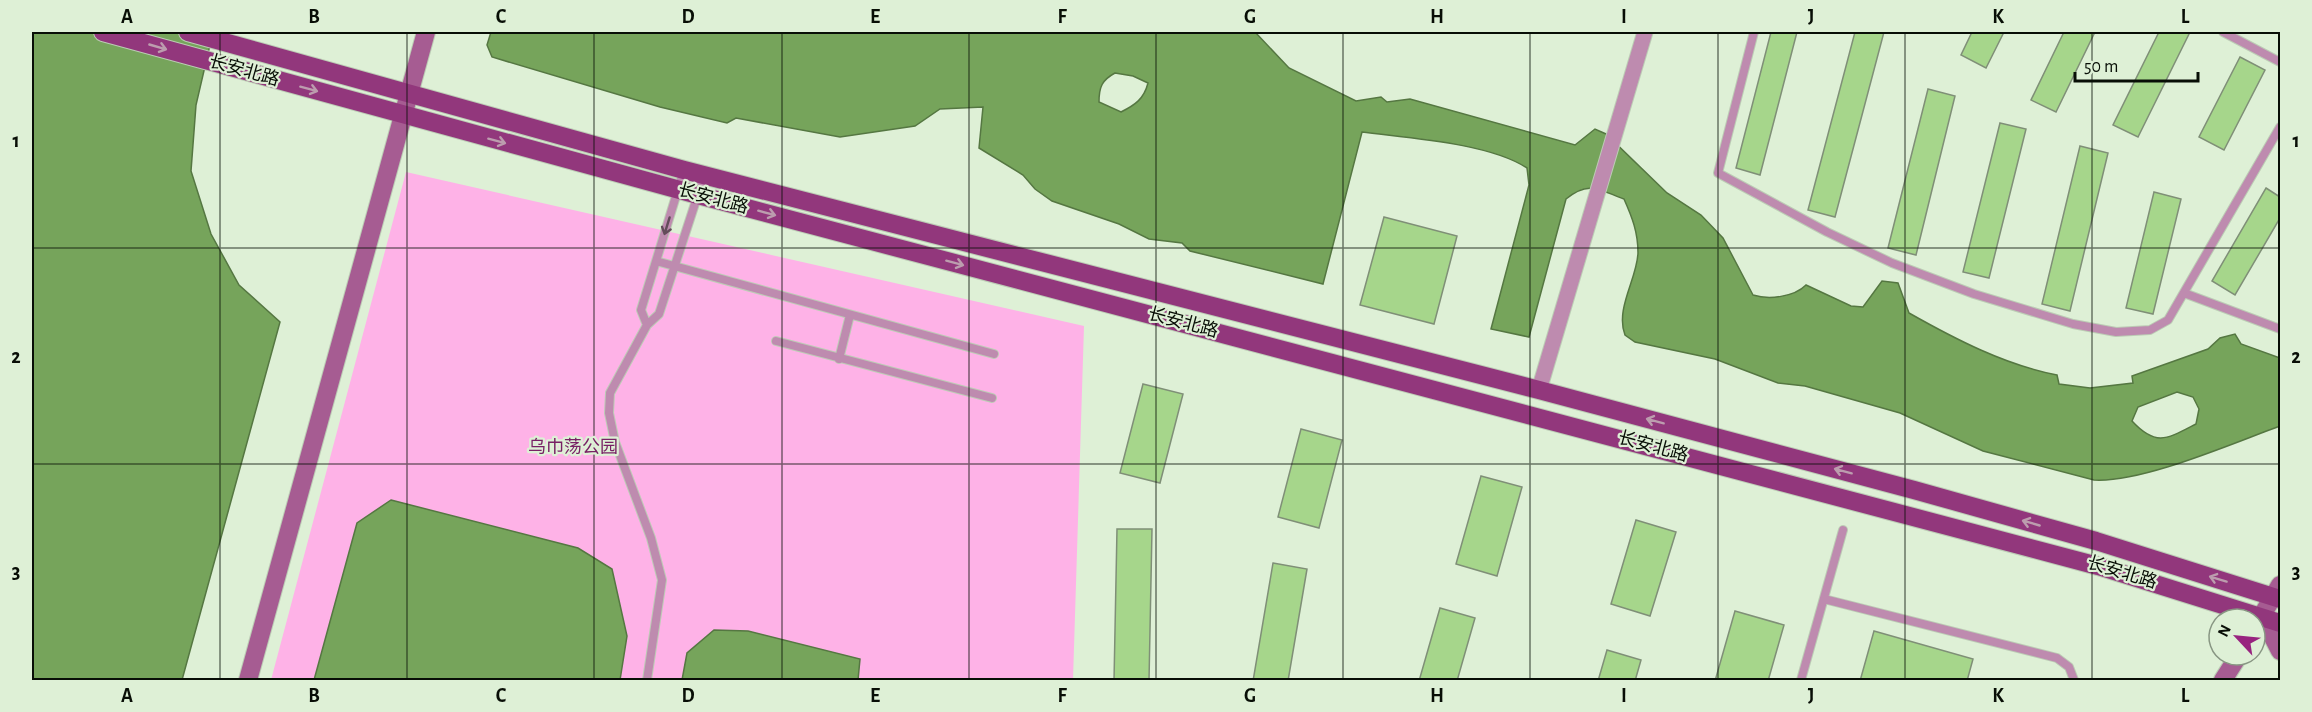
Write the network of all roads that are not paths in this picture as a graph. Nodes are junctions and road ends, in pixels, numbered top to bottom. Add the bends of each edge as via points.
1 (103, 32) edge
2 (188, 32) edge
3 (426, 32) edge
4 (1645, 32) edge
5 (1754, 32) edge
6 (2223, 32) edge
7 (2280, 62) edge
8 (410, 92) junction
9 (405, 115) junction
10 (2280, 127) edge
11 (684, 170) junction
12 (704, 176) junction
13 (678, 189) junction
14 (698, 195) junction
15 (656, 261) junction
16 (675, 267) junction
17 (2184, 293) junction
18 (850, 315) junction
19 (647, 326) junction
20 (2280, 329) edge
21 (777, 341) dead end
22 (994, 354) dead end
23 (839, 359) junction
24 (1539, 390) junction
25 (992, 398) dead end
26 (1843, 530) dead end
27 (2278, 593) edge
28 (1824, 599) junction
29 (2214, 607) edge
30 (2267, 610) edge
31 (2267, 633) edge
32 (2280, 651) edge
33 (2231, 667) edge
34 (248, 681) edge
35 (647, 681) edge
36 (1802, 681) edge
37 (2074, 681) edge
38 (2223, 681) edge

1 -> 9 main road, 长安北路
2 - 8 main road, 长安北路
3 - 8 main road
4 - 24 street
5 - 17 lane via 1718,173 1892,263 1974,294 2073,324 2116,332 2150,330 2169,320
6 - 7 lane
8 - 9 main road
8 - 11 main road, 长安北路
9 -> 13 main road, 长安北路
9 - 34 main road
10 - 17 lane
11 - 12 main road, 长安北路
11 - 13 lane
12 - 14 lane
12 - 24 main road, 长安北路
13 - 14 main road, 长安北路
13 -> 15 lane
14 - 16 lane
14 -> 29 main road, 长安北路 via 2053,553
15 - 16 lane
15 - 19 lane via 641,310
16 - 18 lane
16 - 19 lane via 659,315
17 - 20 lane
18 - 22 lane
18 - 23 lane
19 - 35 lane via 610,393 609,413 615,442 651,538 662,580
21 - 23 lane
23 - 25 lane
27 -> 24 main road, 长安北路
26 - 28 lane
27 - 30 main road
28 - 36 lane
28 - 37 lane via 2057,658 2069,667
31 - 32 main road
33 - 38 main road

